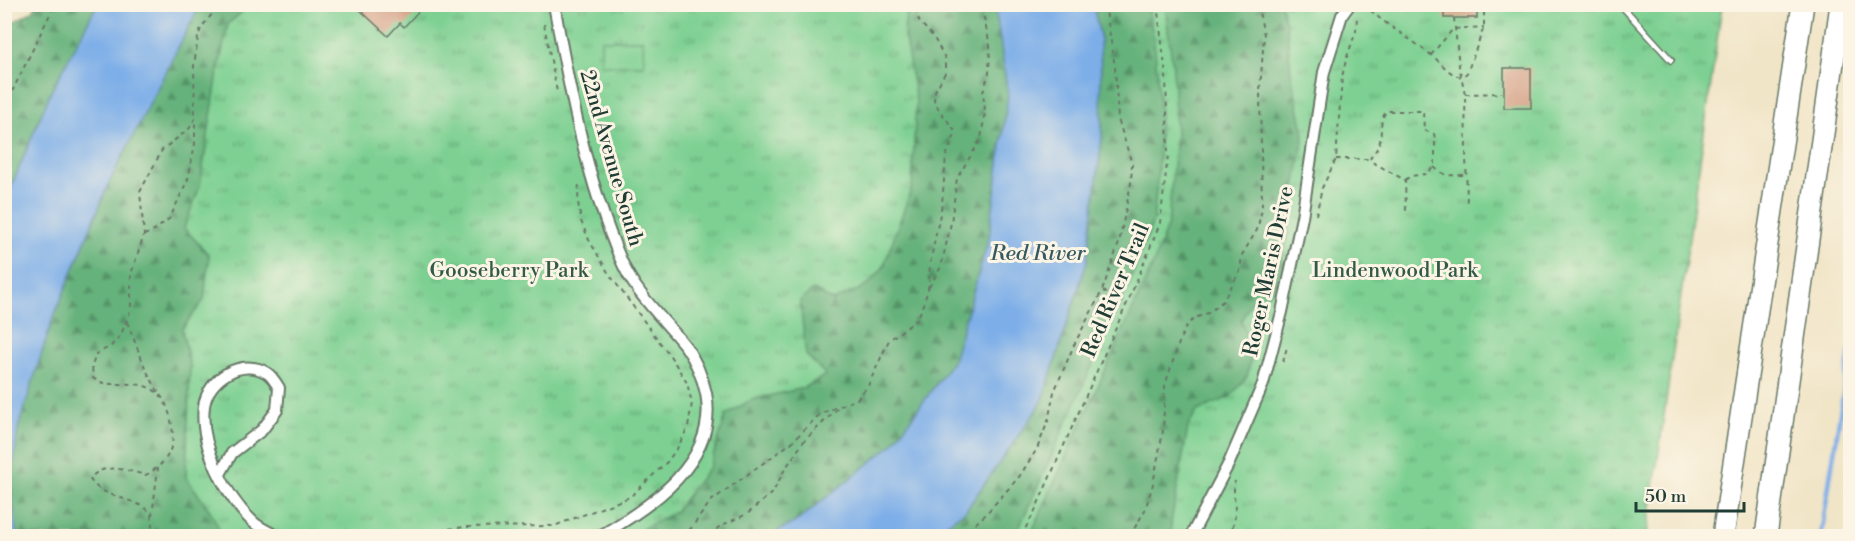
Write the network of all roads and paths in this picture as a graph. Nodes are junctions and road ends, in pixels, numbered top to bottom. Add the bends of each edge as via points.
1 (55, 4) edge
2 (220, 4) edge
3 (554, 4) edge
4 (915, 4) edge
5 (981, 4) edge
6 (1105, 4) edge
7 (1158, 4) edge
8 (1255, 4) edge
9 (1350, 4) edge
10 (1364, 4) edge
11 (1372, 4) edge
12 (1484, 4) edge
13 (1620, 4) edge
14 (1803, 4) edge
15 (1841, 4) edge
16 (1368, 8) junction
17 (542, 16) dead end
18 (1454, 18) dead end
19 (1484, 27) junction
20 (1456, 28) junction
21 (1431, 55) junction
22 (1671, 60) dead end
23 (1461, 77) junction
24 (1502, 93) dead end
25 (1465, 94) junction
26 (558, 96) dead end
27 (4, 108) edge
28 (195, 119) junction
29 (1336, 159) dead end
30 (1370, 159) junction
31 (1434, 168) junction
32 (1467, 175) junction
33 (579, 177) dead end
34 (1405, 180) junction
35 (1467, 207) dead end
36 (1406, 211) dead end
37 (144, 235) junction
38 (928, 290) junction
39 (1102, 291) junction
40 (1127, 304) junction
41 (126, 321) junction
42 (160, 395) junction
43 (841, 405) junction
44 (158, 468) junction
45 (220, 474) junction
46 (153, 516) junction
47 (149, 537) edge
48 (277, 537) edge
49 (434, 537) edge
50 (600, 537) edge
51 (682, 537) edge
52 (710, 537) edge
53 (962, 537) edge
54 (1021, 537) edge
55 (1130, 537) edge
56 (1191, 537) edge
57 (1723, 537) edge
58 (1766, 537) edge

1 - 27 path
2 - 28 path via 198,37
3 - 50 street, 22nd Avenue South via 581,136 609,232 624,268 697,366 708,403 706,430 697,453 680,477 635,516
4 - 38 path via 919,21 945,58 945,73 934,100 955,135 946,156
5 - 38 path via 990,46 981,139 957,178 941,267
6 - 39 path via 1118,119 1131,164 1131,183 1119,243
7 - 40 path, Red River Trail via 1166,75 1168,155 1160,223
8 - 55 path via 1264,35 1260,91 1262,209 1257,230 1242,255 1240,271 1223,302 1195,318 1181,337 1165,386 1163,431 1153,484 1145,510
9 - 56 street, Roger Maris Drive via 1342,15 1324,72 1302,217 1263,384
10 - 16 path
11 - 16 path
12 - 19 path
13 - 22 lane
14 - 57 highway
15 - 58 highway, bridge
16 - 21 path
17 - 26 path
18 - 20 path
19 - 20 path
19 - 23 path via 1467,73
20 - 21 path
20 - 23 path
21 - 23 path via 1452,75
23 - 25 path
24 - 25 path
25 - 32 path
28 - 37 path via 188,179 170,218
28 - 37 path via 189,129 162,150 140,192
29 - 30 path
30 - 31 path via 1380,144 1384,113 1423,111 1424,130 1435,138
30 - 34 path
31 - 32 path via 1445,175
31 - 34 path
32 - 35 path
33 - 49 path via 581,221 589,240 687,383 692,403 688,427 667,462 630,497 554,526 455,528 436,532
34 - 36 path
37 - 41 path via 131,274 131,309
38 - 43 path via 918,319 889,340 868,386 857,399
39 - 40 path
39 - 53 path via 1054,392 1037,449 1018,477
40 - 54 path, Red River Trail
41 - 42 path
41 - 42 path via 121,335 96,354 93,378 99,383 134,383
42 - 44 path via 168,408 174,433 168,456
43 - 51 path via 820,414 791,443 711,501
43 - 52 path via 804,441 773,492 747,514 720,526
44 - 46 path
44 - 46 path via 146,475 103,469 94,472 90,479 103,491 148,509
45 - 45 street via 232,453 262,430 277,410 279,388 268,374 251,367 231,370 214,384 204,404 210,450
45 - 48 street via 234,501 255,524
46 - 47 path

